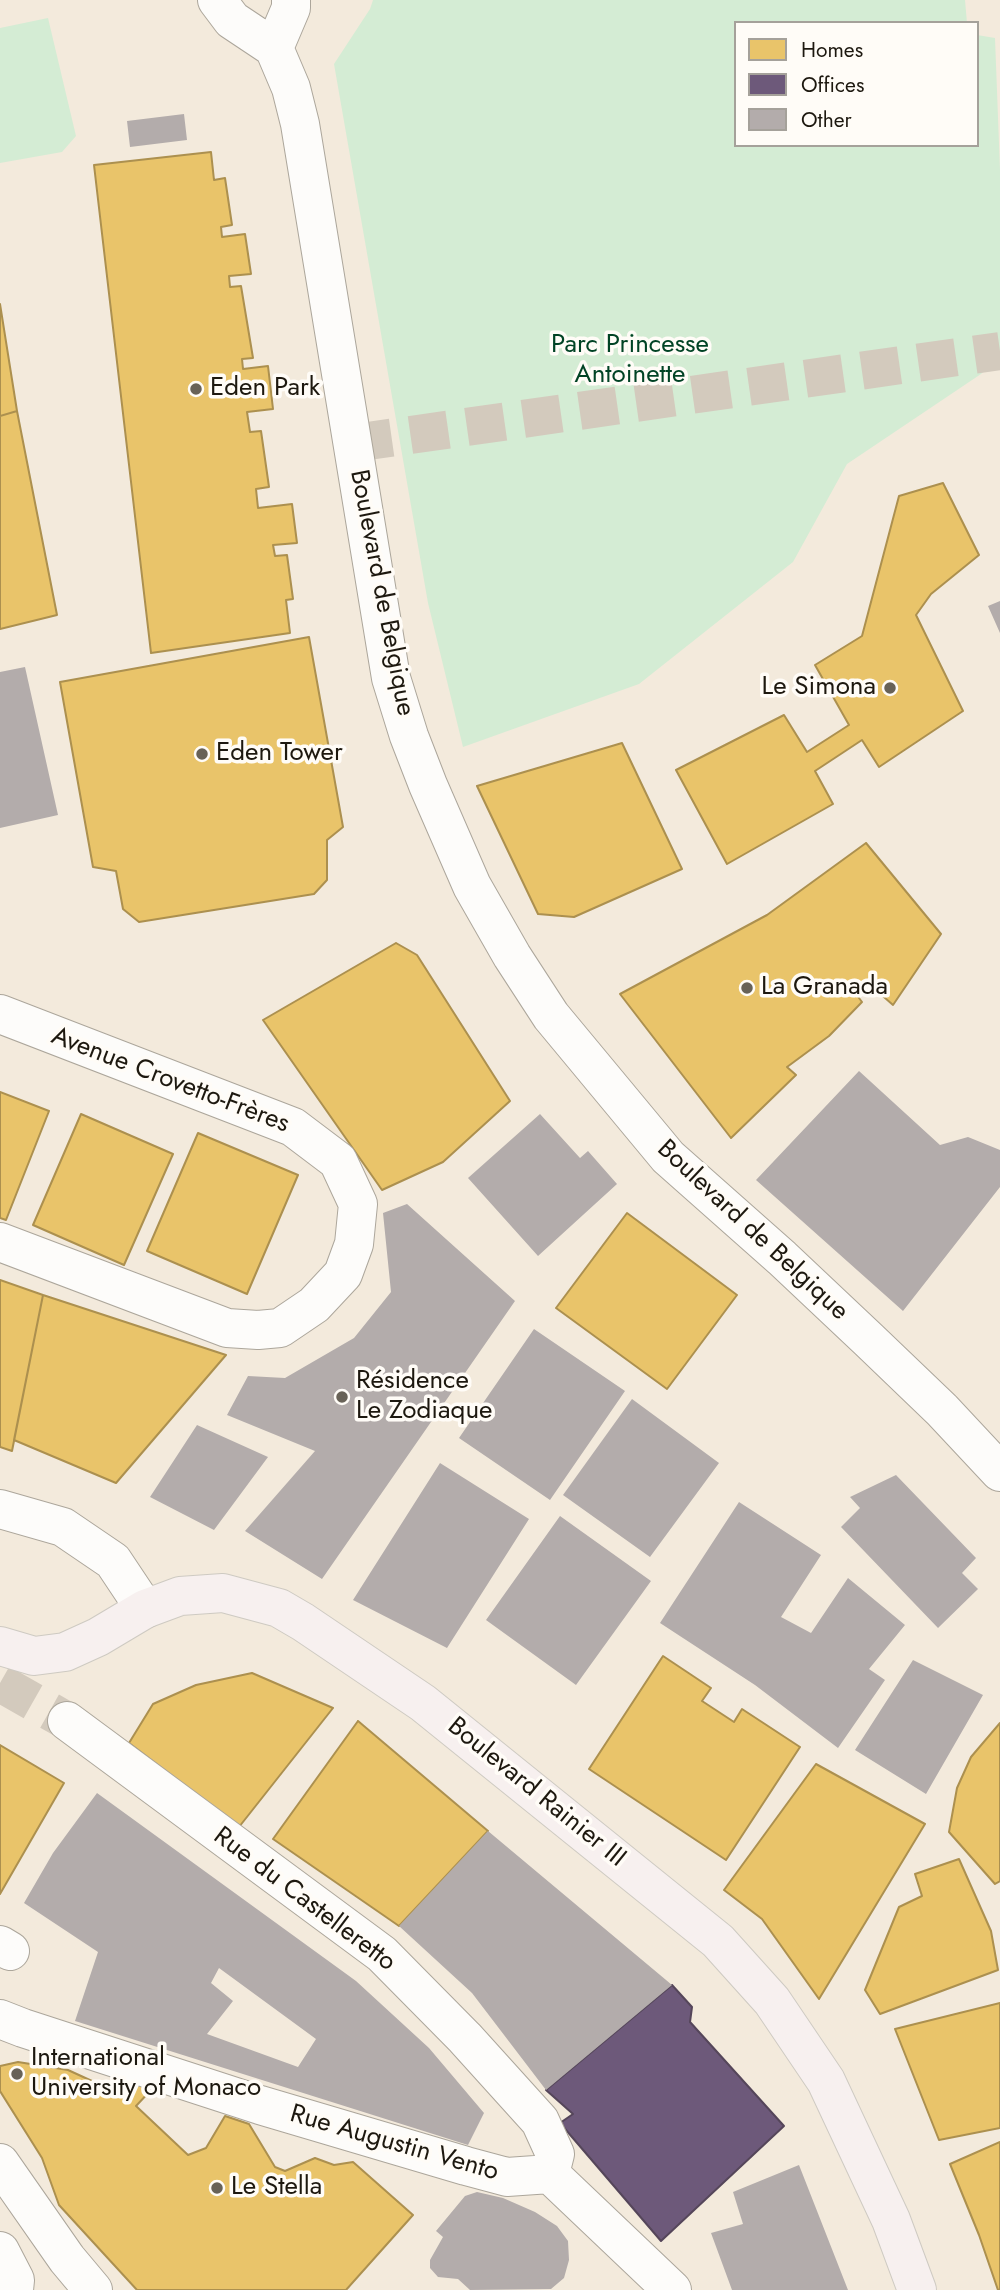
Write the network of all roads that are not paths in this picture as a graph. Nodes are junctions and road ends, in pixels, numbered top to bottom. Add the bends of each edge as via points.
1 (217, 0) edge
2 (291, 0) edge
3 (274, 48) junction
4 (0, 1014) edge
5 (0, 1242) edge
6 (1000, 1472) edge
7 (0, 1509) edge
8 (145, 1609) junction
9 (0, 1646) edge
10 (66, 1721) tunnel mouth
11 (0, 2019) edge
12 (0, 2163) edge
13 (550, 2174) junction
14 (0, 2251) edge
15 (14, 2290) edge
16 (93, 2290) edge
17 (672, 2290) edge
18 (917, 2290) edge

1 - 3 street via 232,20
2 - 3 street
3 - 6 street, Boulevard de Belgique via 300,124 391,678 428,785 472,886 551,1016 668,1157 869,1340
4 - 5 street, Avenue Crovetto-Frères via 293,1127 338,1161 358,1204 354,1244 343,1274 314,1306 280,1328 227,1328
7 - 8 street via 63,1527 113,1561
8 - 9 main road, Boulevard Rainier III via 65,1652 34,1656
8 - 18 main road, Boulevard Rainier III via 180,1596 223,1593 279,1608 423,1703 718,1941 772,2001 826,2081 891,2220
10 - 13 street, Rue du Castelleretto via 382,1954 540,2121 555,2154
11 - 13 street, Rue Augustin Vento via 260,2105 467,2166 508,2177
12 - 16 street
13 - 17 street
14 - 15 street via 15,2280

